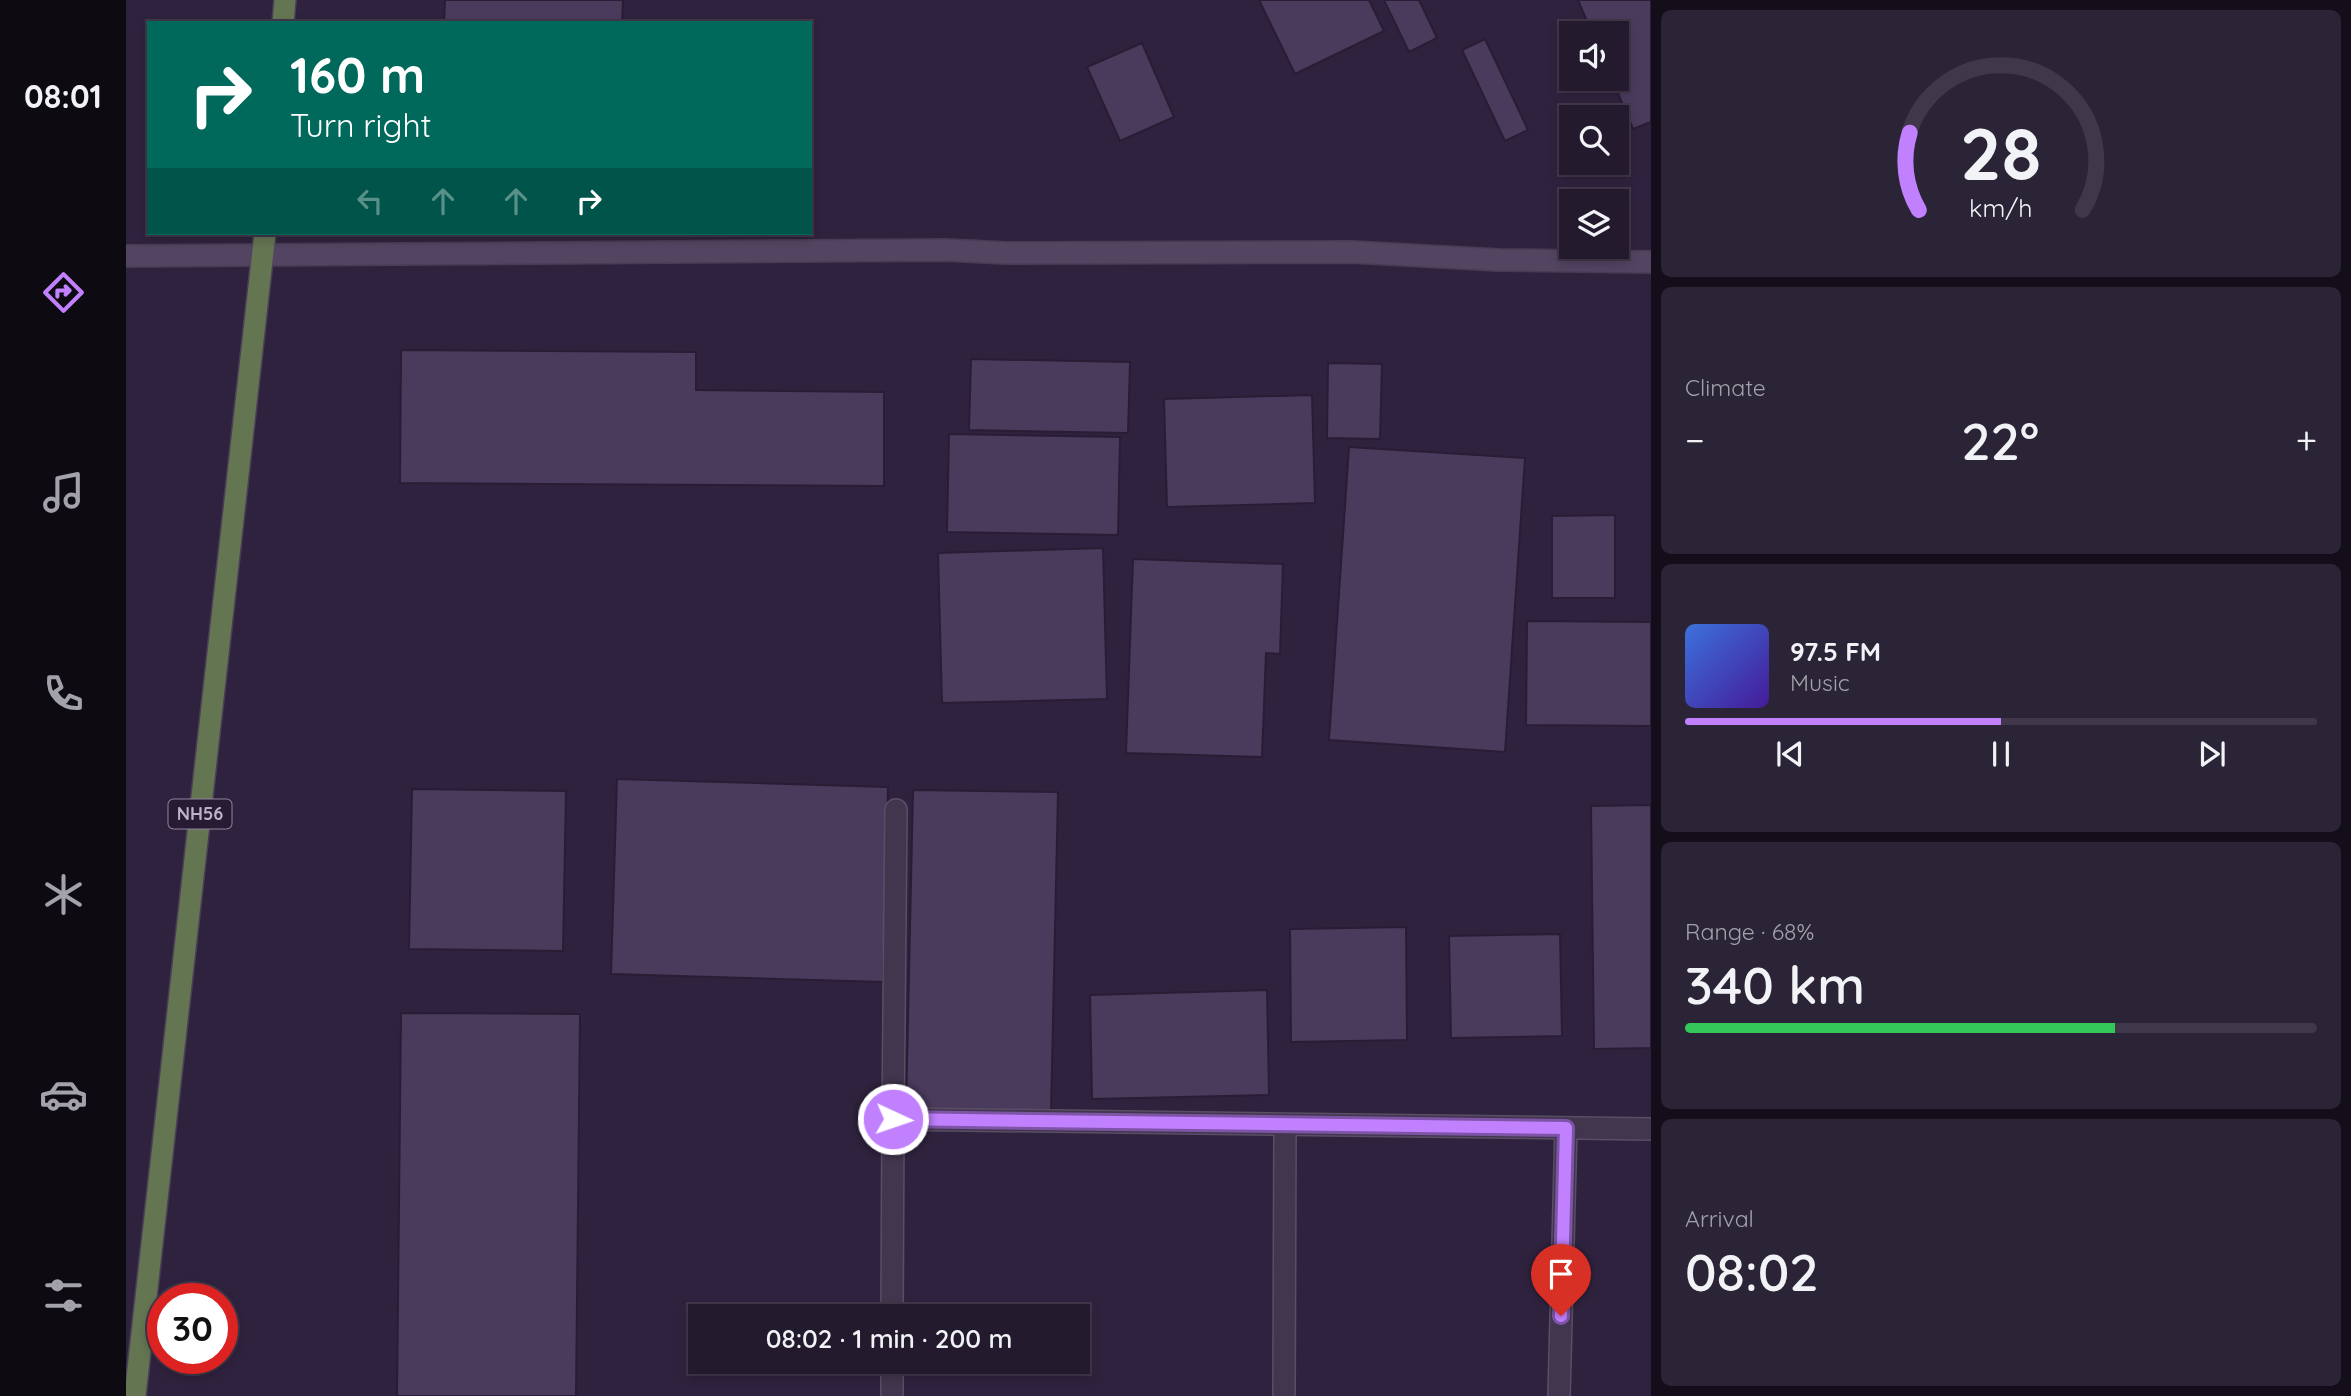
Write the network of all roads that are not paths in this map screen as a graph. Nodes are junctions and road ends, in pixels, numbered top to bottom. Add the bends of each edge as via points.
1 (285, 0) edge
2 (283, 21) edge
3 (265, 235) edge
4 (263, 255) junction
5 (126, 256) edge
6 (1651, 262) edge
7 (896, 810) dead end
8 (893, 1119) junction
9 (1285, 1125) junction
10 (1566, 1128) junction
11 (1651, 1129) edge
12 (892, 1304) edge
13 (892, 1374) edge
14 (135, 1396) edge
15 (892, 1396) edge
16 (1284, 1396) edge
17 (1559, 1396) edge

1 - 2 highway
3 - 4 highway, NH56
4 - 5 street
4 - 6 street via 1352,252
4 - 14 highway, NH56
7 - 8 street
8 - 9 street
8 - 12 street
9 - 10 street
9 - 16 street
10 - 11 street
10 - 17 street
13 - 15 street

